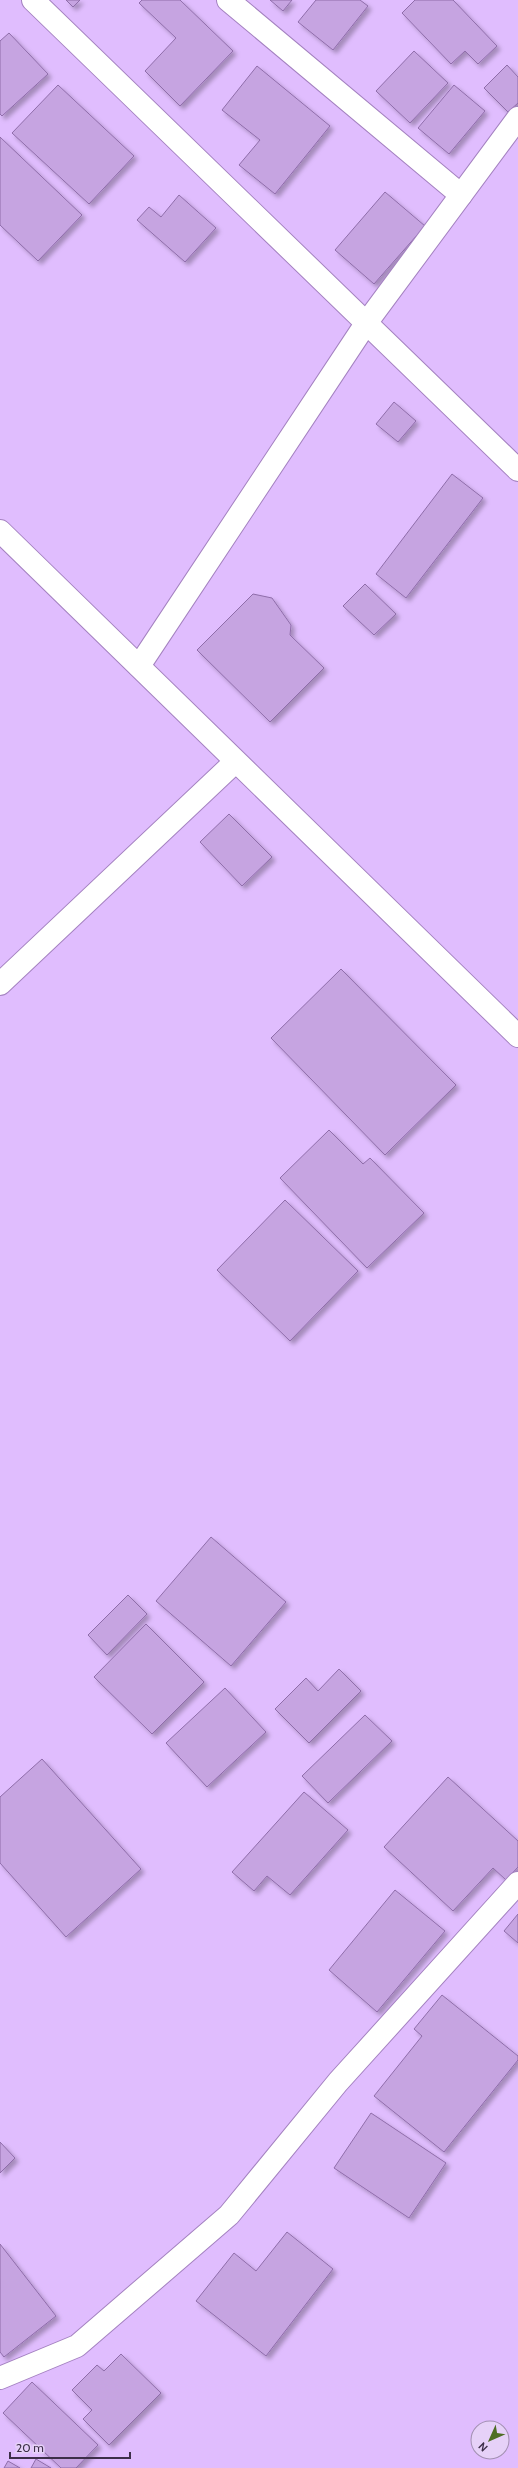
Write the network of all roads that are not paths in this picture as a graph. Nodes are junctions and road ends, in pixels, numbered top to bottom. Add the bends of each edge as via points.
1 (33, 0) edge
2 (228, 0) edge
3 (518, 118) edge
4 (461, 196) junction
5 (366, 322) junction
6 (518, 470) edge
7 (0, 531) edge
8 (139, 666) junction
9 (235, 762) junction
10 (0, 984) edge
11 (518, 1036) edge
12 (518, 1883) edge
13 (0, 2378) edge

1 - 5 street
2 - 4 street
3 - 4 street
4 - 5 street
5 - 6 street
5 - 8 street
7 - 8 street
8 - 9 street
9 - 10 street
9 - 11 street
12 - 13 street via 338,2082 228,2215 77,2346

